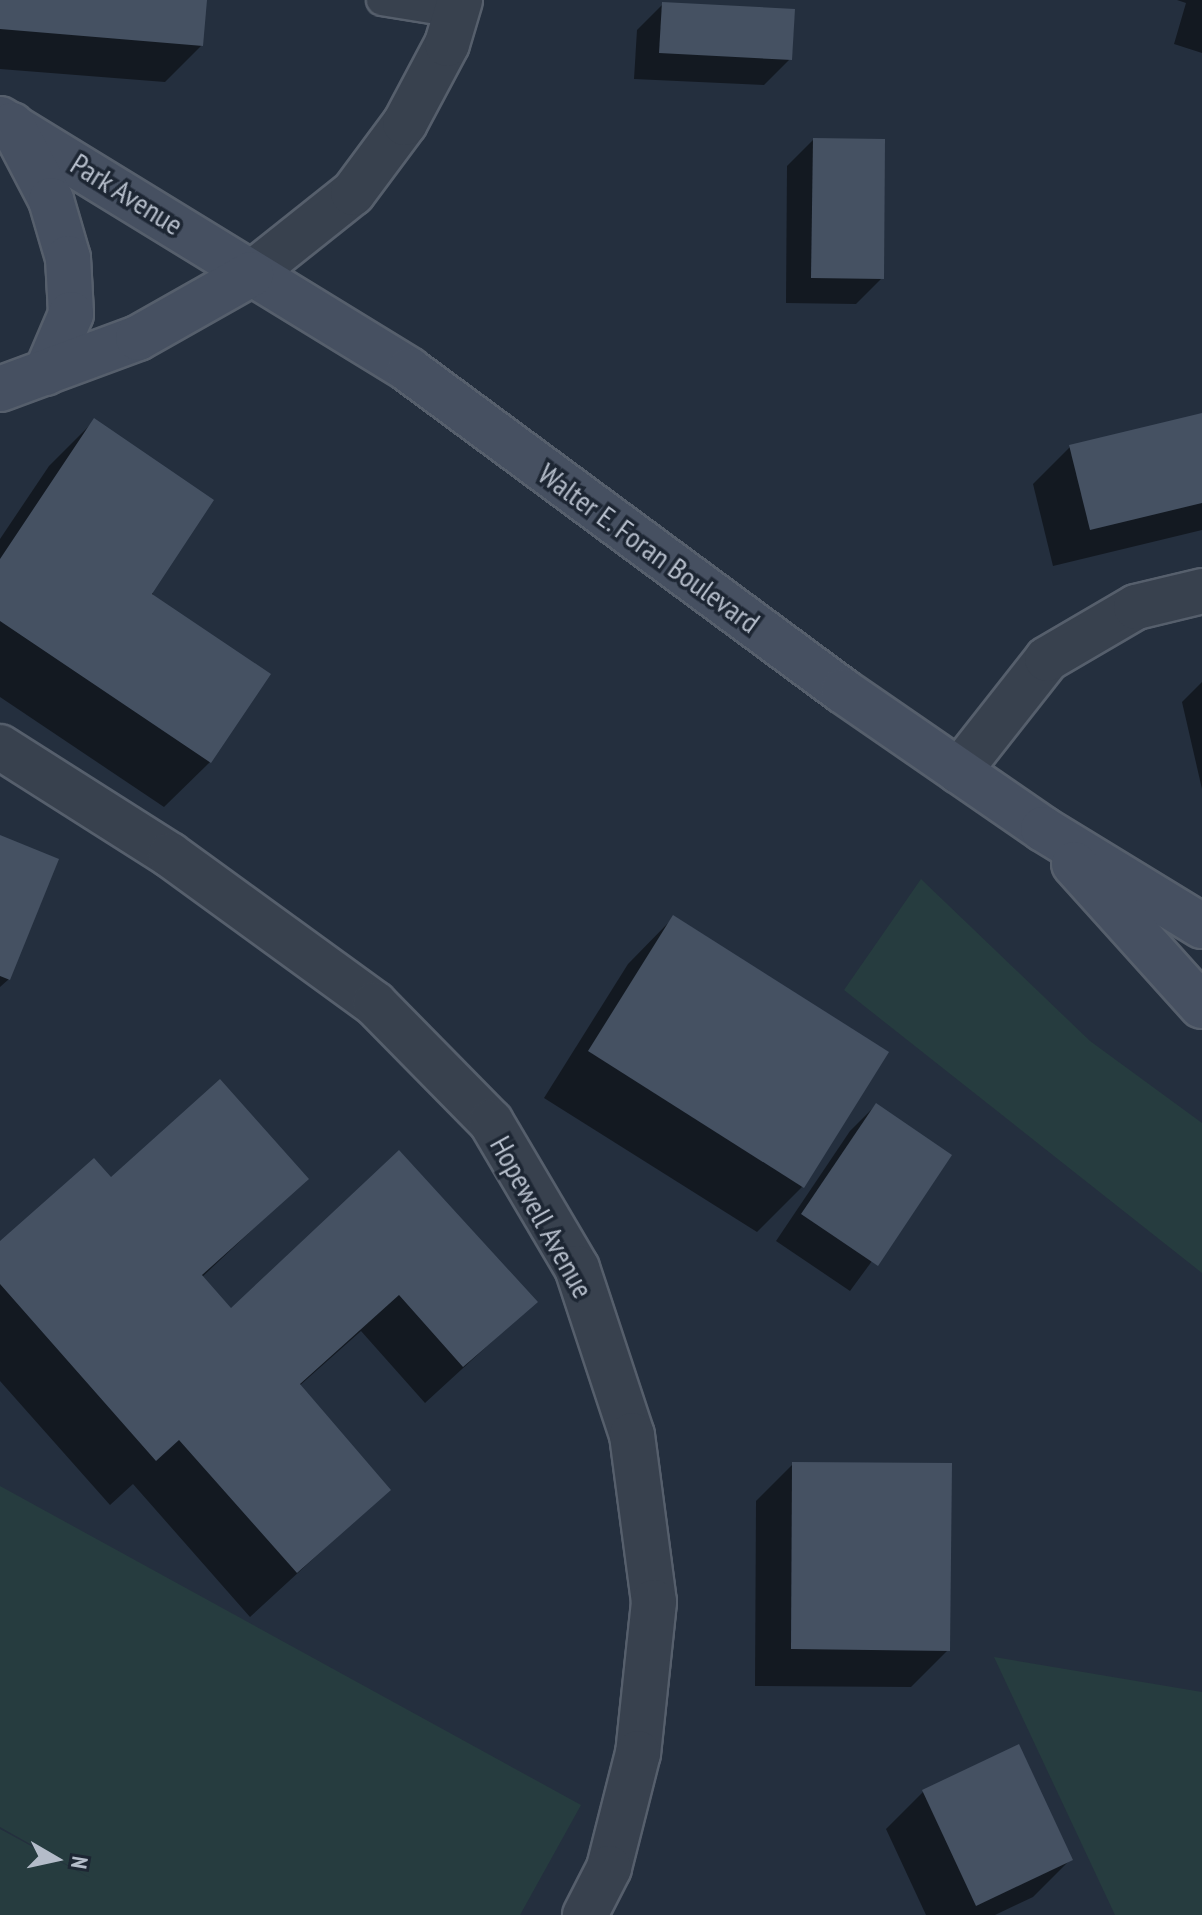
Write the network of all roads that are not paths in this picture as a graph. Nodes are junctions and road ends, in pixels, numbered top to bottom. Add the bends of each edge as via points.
1 (382, 0) edge
2 (458, 6) edge
3 (6, 122) edge
4 (251, 274) junction
5 (46, 373) junction
6 (0, 389) edge
7 (1202, 591) edge
8 (0, 747) edge
9 (959, 771) junction
10 (1043, 829) junction
11 (1202, 926) edge
12 (1202, 1006) edge
13 (585, 1915) edge

1 - 2 lane
2 - 4 street via 405,123 353,193
3 - 4 street, Park Avenue
3 - 5 street via 51,200 68,258 71,314
4 - 5 street via 138,338
4 - 9 street, Walter E. Foran Boulevard via 409,370
5 - 6 street
7 - 9 street via 1125,612 1047,659
8 - 13 street, Hopewell Avenue via 170,855 375,1004 491,1122 577,1268 632,1435 654,1602 638,1753 609,1868
9 - 10 street, Walter E. Foran Boulevard
10 - 11 street, Walter E. Foran Boulevard
10 - 12 street, Walter E. Foran Boulevard

